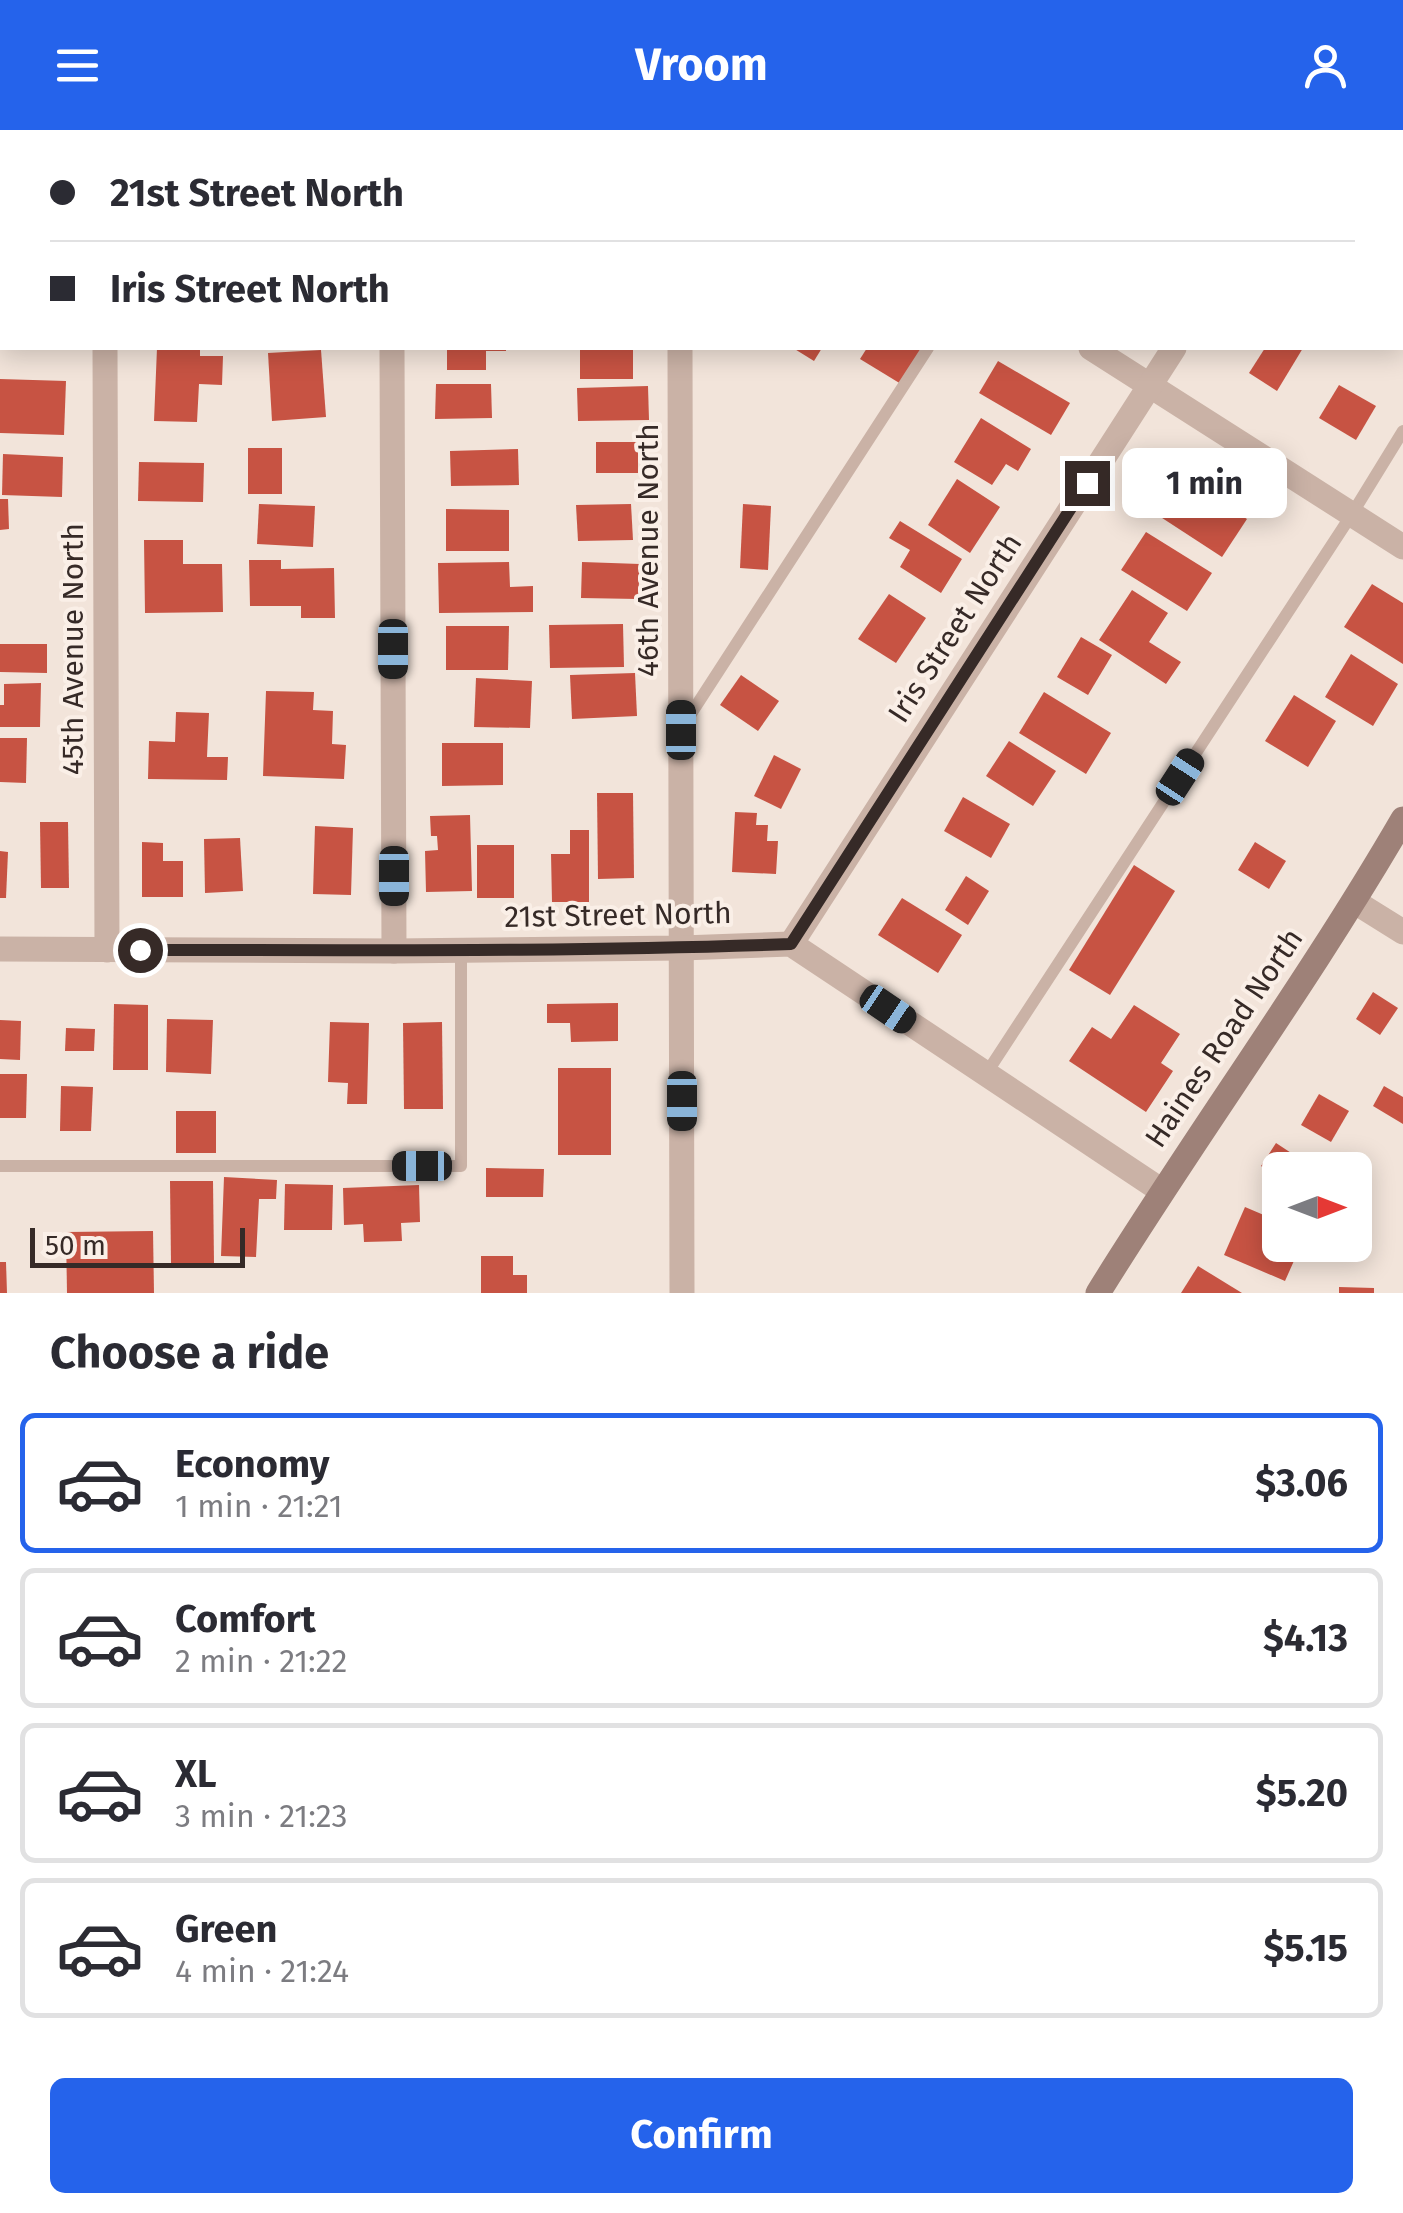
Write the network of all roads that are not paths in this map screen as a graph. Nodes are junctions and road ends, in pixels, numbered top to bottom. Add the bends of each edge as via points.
1 (105, 350) edge
2 (392, 350) edge
3 (680, 350) edge
4 (927, 350) edge
5 (1094, 350) edge
6 (1173, 350) edge
7 (1149, 385) junction
8 (1403, 431) edge
9 (1352, 514) junction
10 (1403, 546) edge
11 (681, 730) junction
12 (1403, 818) edge
13 (1354, 902) junction
14 (1403, 932) edge
15 (791, 944) junction
16 (682, 948) junction
17 (0, 950) edge
18 (107, 950) junction
19 (461, 950) junction
20 (394, 951) junction
21 (986, 1074) junction
22 (0, 1166) edge
23 (1162, 1190) junction
24 (682, 1293) edge
25 (1098, 1293) edge

1 - 18 street, 45th Avenue North
2 - 20 street
3 - 11 street, 46th Avenue North
4 - 11 lane
5 - 7 street
6 - 7 street, Iris Street North
7 - 9 street
7 - 15 street, Iris Street North
8 - 9 lane
9 - 10 street
9 - 21 lane
11 - 16 street, 46th Avenue North
12 - 13 street, Haines Road North
13 - 14 street
13 - 23 street, Haines Road North
15 - 16 street, 21st Street North
15 - 21 street
16 - 19 street, 21st Street North
16 - 24 street, 46th Avenue North
17 - 18 street, 21st Street North
18 - 20 street, 21st Street North
19 - 20 street, 21st Street North
19 - 22 lane via 461,1166
21 - 23 street
23 - 25 street, Haines Road North

